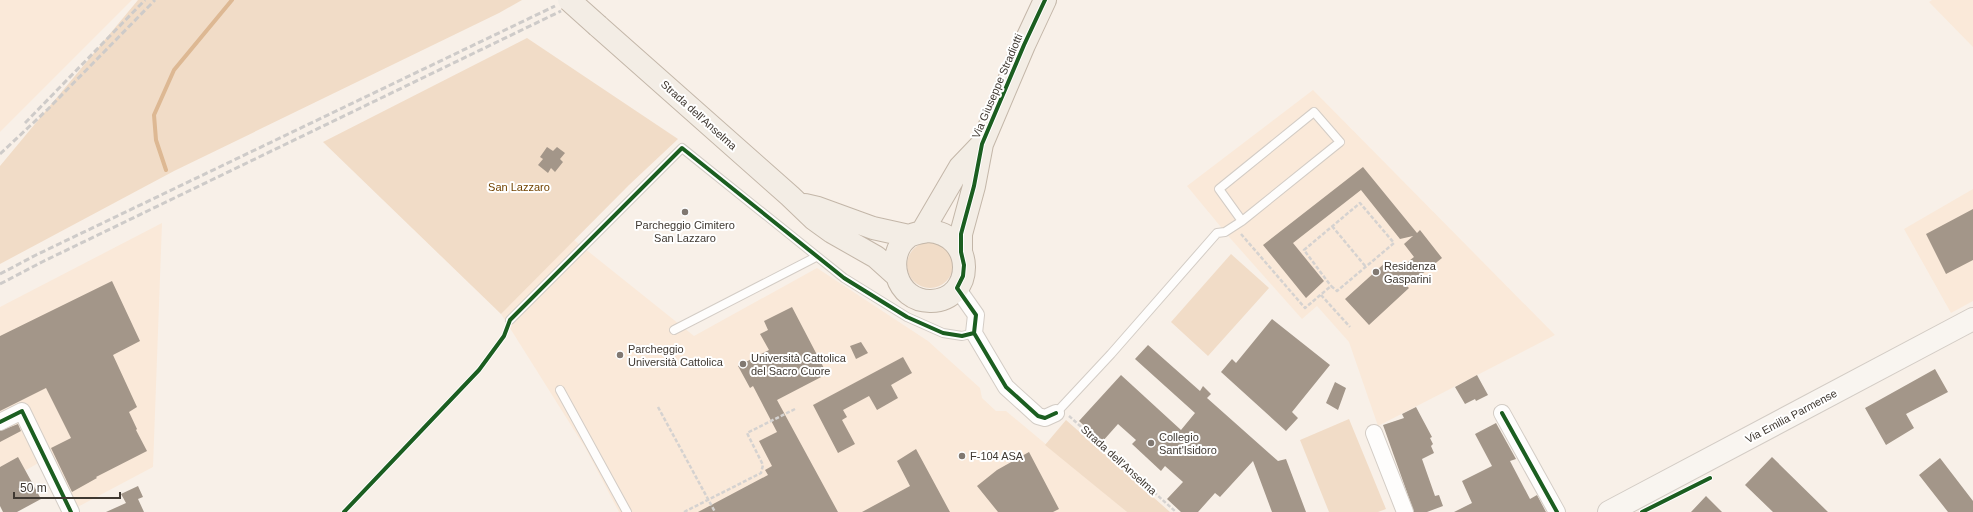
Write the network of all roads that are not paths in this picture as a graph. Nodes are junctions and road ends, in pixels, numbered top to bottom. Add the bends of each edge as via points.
1 (569, 0) edge
2 (1045, 0) edge
3 (982, 144) junction
4 (800, 204) junction
5 (1242, 221) junction
6 (915, 234) junction
7 (961, 252) junction
8 (816, 257) junction
9 (896, 275) junction
10 (957, 288) junction
11 (1973, 319) edge
12 (510, 320) dead end
13 (674, 330) dead end
14 (974, 333) junction
15 (560, 390) dead end
16 (1058, 411) joint
17 (1502, 413) dead end
18 (0, 422) edge
19 (1374, 433) dead end
20 (71, 512) edge
21 (627, 512) edge
22 (1405, 512) edge
23 (1557, 512) edge
24 (1609, 512) edge

1 - 4 main road, Strada dell'Anselma, bridge
2 - 3 main road, Via Giuseppe Stradiotti
3 - 6 main road, Via Giuseppe Stradiotti via 960,167
3 - 7 main road, Via Giuseppe Stradiotti via 974,186 962,227
4 - 6 main road, Strada dell'Anselma via 873,228
4 - 9 main road, Strada dell'Anselma via 832,232 876,257
5 - 5 lane via 1340,142 1314,112 1219,189
5 - 16 lane via 1225,232 1216,233
6 - 7 main road via 943,234 957,244
6 - 9 main road via 900,247
7 - 10 main road via 963,276
8 - 12 lane via 682,148
8 - 13 lane
8 - 14 lane via 844,278 907,317 953,336
9 - 10 main road via 905,291 923,301 949,296
10 - 14 street via 976,315
11 - 24 main road, Via Emilia Parmense
14 - 16 street via 1006,387 1038,416 1045,418
15 - 21 lane
17 - 23 street
18 - 20 street via 22,411
19 - 22 street

